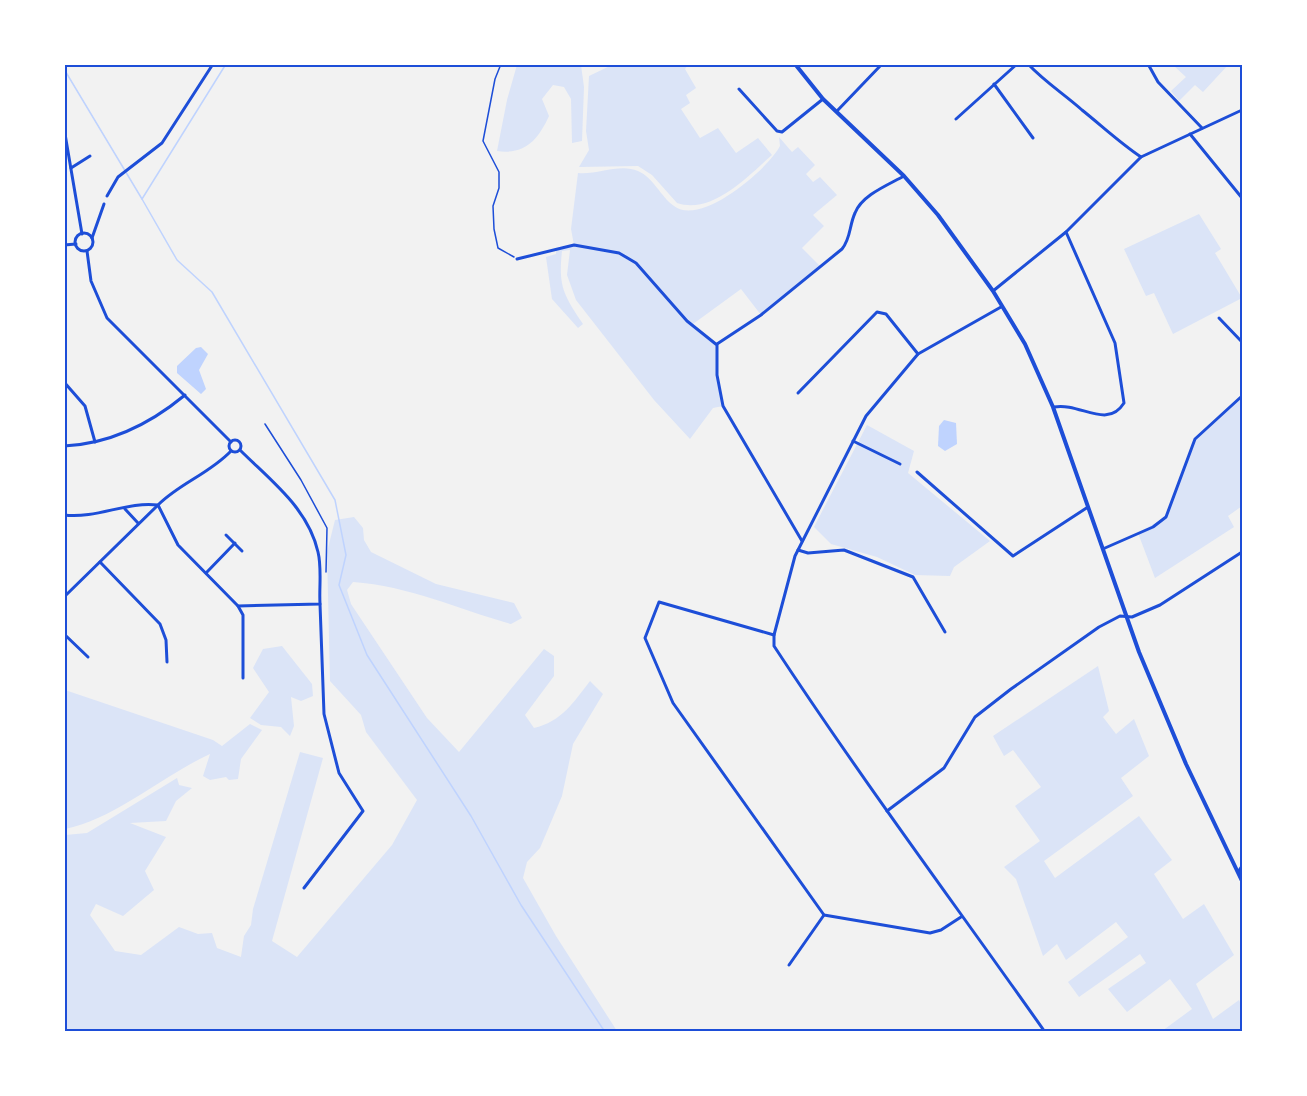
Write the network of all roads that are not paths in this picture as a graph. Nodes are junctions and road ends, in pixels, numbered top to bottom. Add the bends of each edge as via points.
1 (213, 64) edge
2 (795, 64) edge
3 (882, 64) edge
4 (1017, 64) edge
5 (1028, 64) edge
6 (1148, 64) edge
7 (994, 84) junction
8 (739, 89) dead end
9 (823, 99) junction
10 (1242, 110) edge
11 (837, 111) junction
12 (956, 120) dead end
13 (64, 128) edge
14 (1203, 129) junction
15 (1190, 134) junction
16 (1033, 138) dead end
17 (90, 156) dead end
18 (1141, 157) junction
19 (71, 168) junction
20 (904, 176) junction
21 (107, 196) dead end
22 (1242, 198) edge
23 (104, 204) dead end
24 (1066, 232) junction
25 (82, 234) junction
26 (92, 238) junction
27 (76, 244) junction
28 (64, 245) edge
29 (87, 251) junction
30 (517, 259) road end
31 (993, 291) junction
32 (1001, 306) junction
33 (1219, 318) dead end
34 (1242, 342) edge
35 (717, 345) junction
36 (918, 354) junction
37 (64, 382) edge
38 (798, 393) dead end
39 (185, 395) junction
40 (1242, 396) edge
41 (1053, 407) junction
42 (853, 441) junction
43 (95, 442) junction
44 (231, 442) junction
45 (64, 446) edge
46 (240, 450) junction
47 (231, 451) junction
48 (900, 464) dead end
49 (917, 472) dead end
50 (158, 506) junction
51 (1088, 507) junction
52 (125, 509) junction
53 (64, 515) edge
54 (138, 523) junction
55 (226, 535) dead end
56 (802, 541) junction
57 (235, 543) junction
58 (1105, 548) junction
59 (798, 550) junction
60 (242, 551) dead end
61 (1242, 552) edge
62 (99, 562) junction
63 (206, 573) junction
64 (64, 597) edge
65 (320, 604) junction
66 (238, 606) junction
67 (1126, 616) junction
68 (945, 632) dead end
69 (64, 634) edge
70 (774, 635) junction
71 (88, 657) dead end
72 (167, 662) dead end
73 (243, 678) dead end
74 (887, 811) junction
75 (1242, 866) edge
76 (1238, 872) junction
77 (1242, 881) edge
78 (304, 888) dead end
79 (824, 915) junction
80 (961, 917) junction
81 (789, 964) dead end
82 (1045, 1032) edge

1 - 21 street via 168,136 150,156 118,177
2 - 9 street
3 - 11 street
4 - 7 street
5 - 18 street via 1045,83
6 - 14 street via 1158,82
7 - 12 street
7 - 16 street
8 - 9 street via 782,132
9 - 11 street
10 - 14 street
11 - 20 street
13 - 19 street
14 - 15 street
15 - 18 street
15 - 22 street
17 - 19 street
18 - 24 street
19 - 25 street
20 - 31 street via 951,231
20 - 35 street via 861,203 855,211 849,240 842,249
23 - 26 street
24 - 31 street
24 - 41 street via 1115,343 1124,403 1120,409 1101,416 1066,404
25 - 26 street
25 - 27 street
26 - 29 street
27 - 28 street
27 - 29 street via 78,249
29 - 39 street via 95,296 107,318
30 - 35 street via 574,245 619,253 636,263 687,321
31 - 32 street
32 - 36 street
32 - 41 street via 1025,344
33 - 34 street
35 - 56 street via 723,406
36 - 38 street via 886,314 877,312
36 - 42 street via 866,416
37 - 43 street via 85,406
39 - 43 street via 148,422
39 - 44 street
40 - 58 street via 1195,439 1166,517 1153,527
41 - 51 street
42 - 48 street
42 - 56 street
43 - 45 street
44 - 46 street via 240,442
44 - 47 street
46 - 47 street
46 - 65 street via 301,512 311,531 319,555
47 - 50 street via 203,474 173,490
49 - 51 street via 1013,556
50 - 52 street via 143,503
50 - 54 street
50 - 63 street via 178,545
51 - 58 street
52 - 53 street
52 - 54 street
54 - 62 street
55 - 57 street
56 - 59 street
57 - 60 street
57 - 63 street
58 - 67 street
59 - 68 street via 844,550 913,577
59 - 70 street
61 - 67 street via 1160,605
62 - 64 street
62 - 72 street via 160,624
63 - 66 street
65 - 66 street
65 - 78 street via 324,714 339,772 363,811
66 - 73 street via 243,615
67 - 74 street via 1100,627 975,717 944,768
67 - 76 street via 1186,764
69 - 71 street
70 - 74 street via 774,646
70 - 79 street via 658,602 645,638 673,703
74 - 80 street
75 - 76 street
76 - 77 street
79 - 80 street via 930,933
79 - 81 street
80 - 82 street

